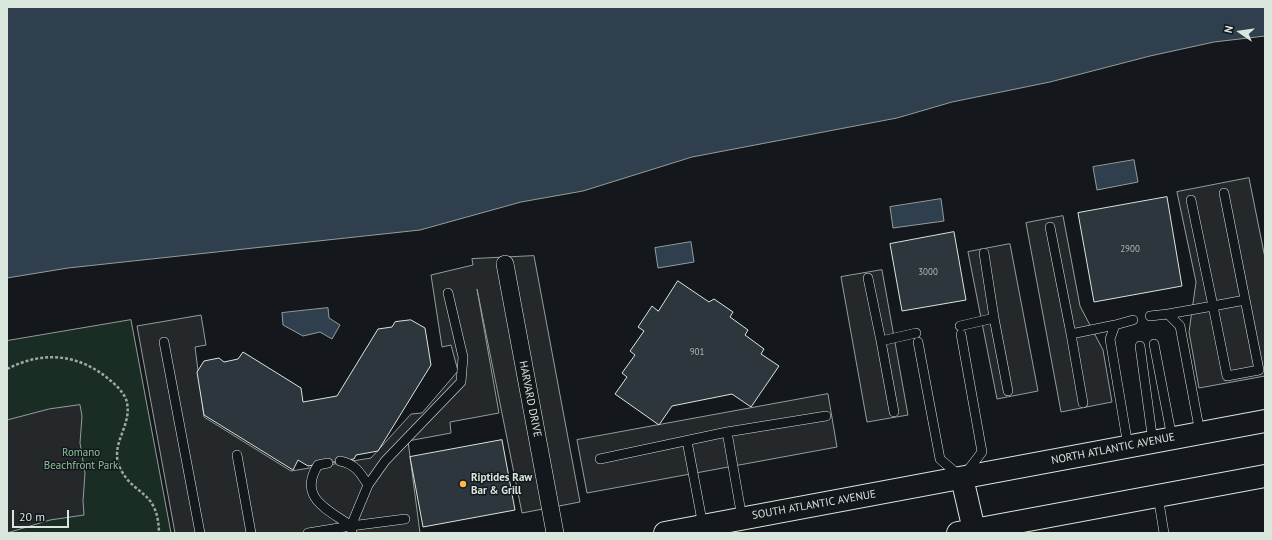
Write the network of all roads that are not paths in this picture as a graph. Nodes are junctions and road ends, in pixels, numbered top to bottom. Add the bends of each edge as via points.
1 (1224, 193) dead end
2 (1191, 200) dead end
3 (1050, 227) dead end
4 (984, 253) dead end
5 (505, 264) dead end
6 (868, 278) dead end
7 (448, 293) dead end
8 (1245, 300) junction
9 (1213, 306) junction
10 (1168, 314) junction
11 (1150, 316) dead end
12 (994, 318) junction
13 (1133, 320) dead end
14 (1115, 325) junction
15 (1071, 334) junction
16 (881, 341) junction
17 (164, 342) dead end
18 (1154, 344) dead end
19 (1140, 346) dead end
20 (1008, 391) dead end
21 (1083, 403) dead end
22 (894, 412) dead end
23 (826, 416) dead end
24 (1265, 421) edge
25 (728, 432) junction
26 (1200, 433) junction
27 (1163, 440) junction
28 (687, 441) junction
29 (1128, 446) junction
30 (237, 455) dead end
31 (600, 458) dead end
32 (340, 461) dead end
33 (328, 463) dead end
34 (1265, 476) edge
35 (962, 478) junction
36 (368, 485) junction
37 (1158, 496) junction
38 (742, 518) junction
39 (405, 519) dead end
40 (703, 526) junction
41 (352, 530) edge
42 (966, 531) edge
43 (200, 533) edge
44 (251, 533) edge
45 (308, 533) edge
46 (555, 533) edge
47 (665, 533) edge
48 (1164, 533) edge

1 - 8 lane
2 - 9 lane
3 - 15 lane
4 - 12 lane
5 - 46 street, HARVARD DRIVE
6 - 16 lane
7 - 36 lane via 463,357 461,382 385,461
8 - 9 lane
8 - 9 lane via 1259,370 1227,376
9 - 10 lane
10 - 11 lane
10 - 26 lane via 1180,326
12 - 20 lane
12 - 35 lane via 961,330 982,452
13 - 14 lane
14 - 15 lane
14 - 29 lane via 1110,340
15 - 21 lane
16 - 22 lane
16 - 35 lane via 917,337 940,459
17 - 43 lane
18 - 27 lane
19 - 27 lane
23 - 25 lane
24 - 26 main road, NORTH ATLANTIC AVENUE
25 - 28 lane
25 - 38 lane
26 - 27 main road, NORTH ATLANTIC AVENUE
27 - 29 main road, NORTH ATLANTIC AVENUE
28 - 31 lane
28 - 40 lane
29 - 35 main road, NORTH ATLANTIC AVENUE
30 - 44 lane
32 - 36 lane via 350,463 360,472
33 - 41 lane via 318,465 313,472 311,486 317,502
34 - 37 main road
35 - 38 main road, SOUTH ATLANTIC AVENUE
35 - 42 main road
36 - 41 lane
37 - 42 main road
37 - 48 lane
38 - 40 main road, SOUTH ATLANTIC AVENUE
39 - 41 lane
40 - 47 main road, SOUTH ATLANTIC AVENUE
41 - 45 lane

